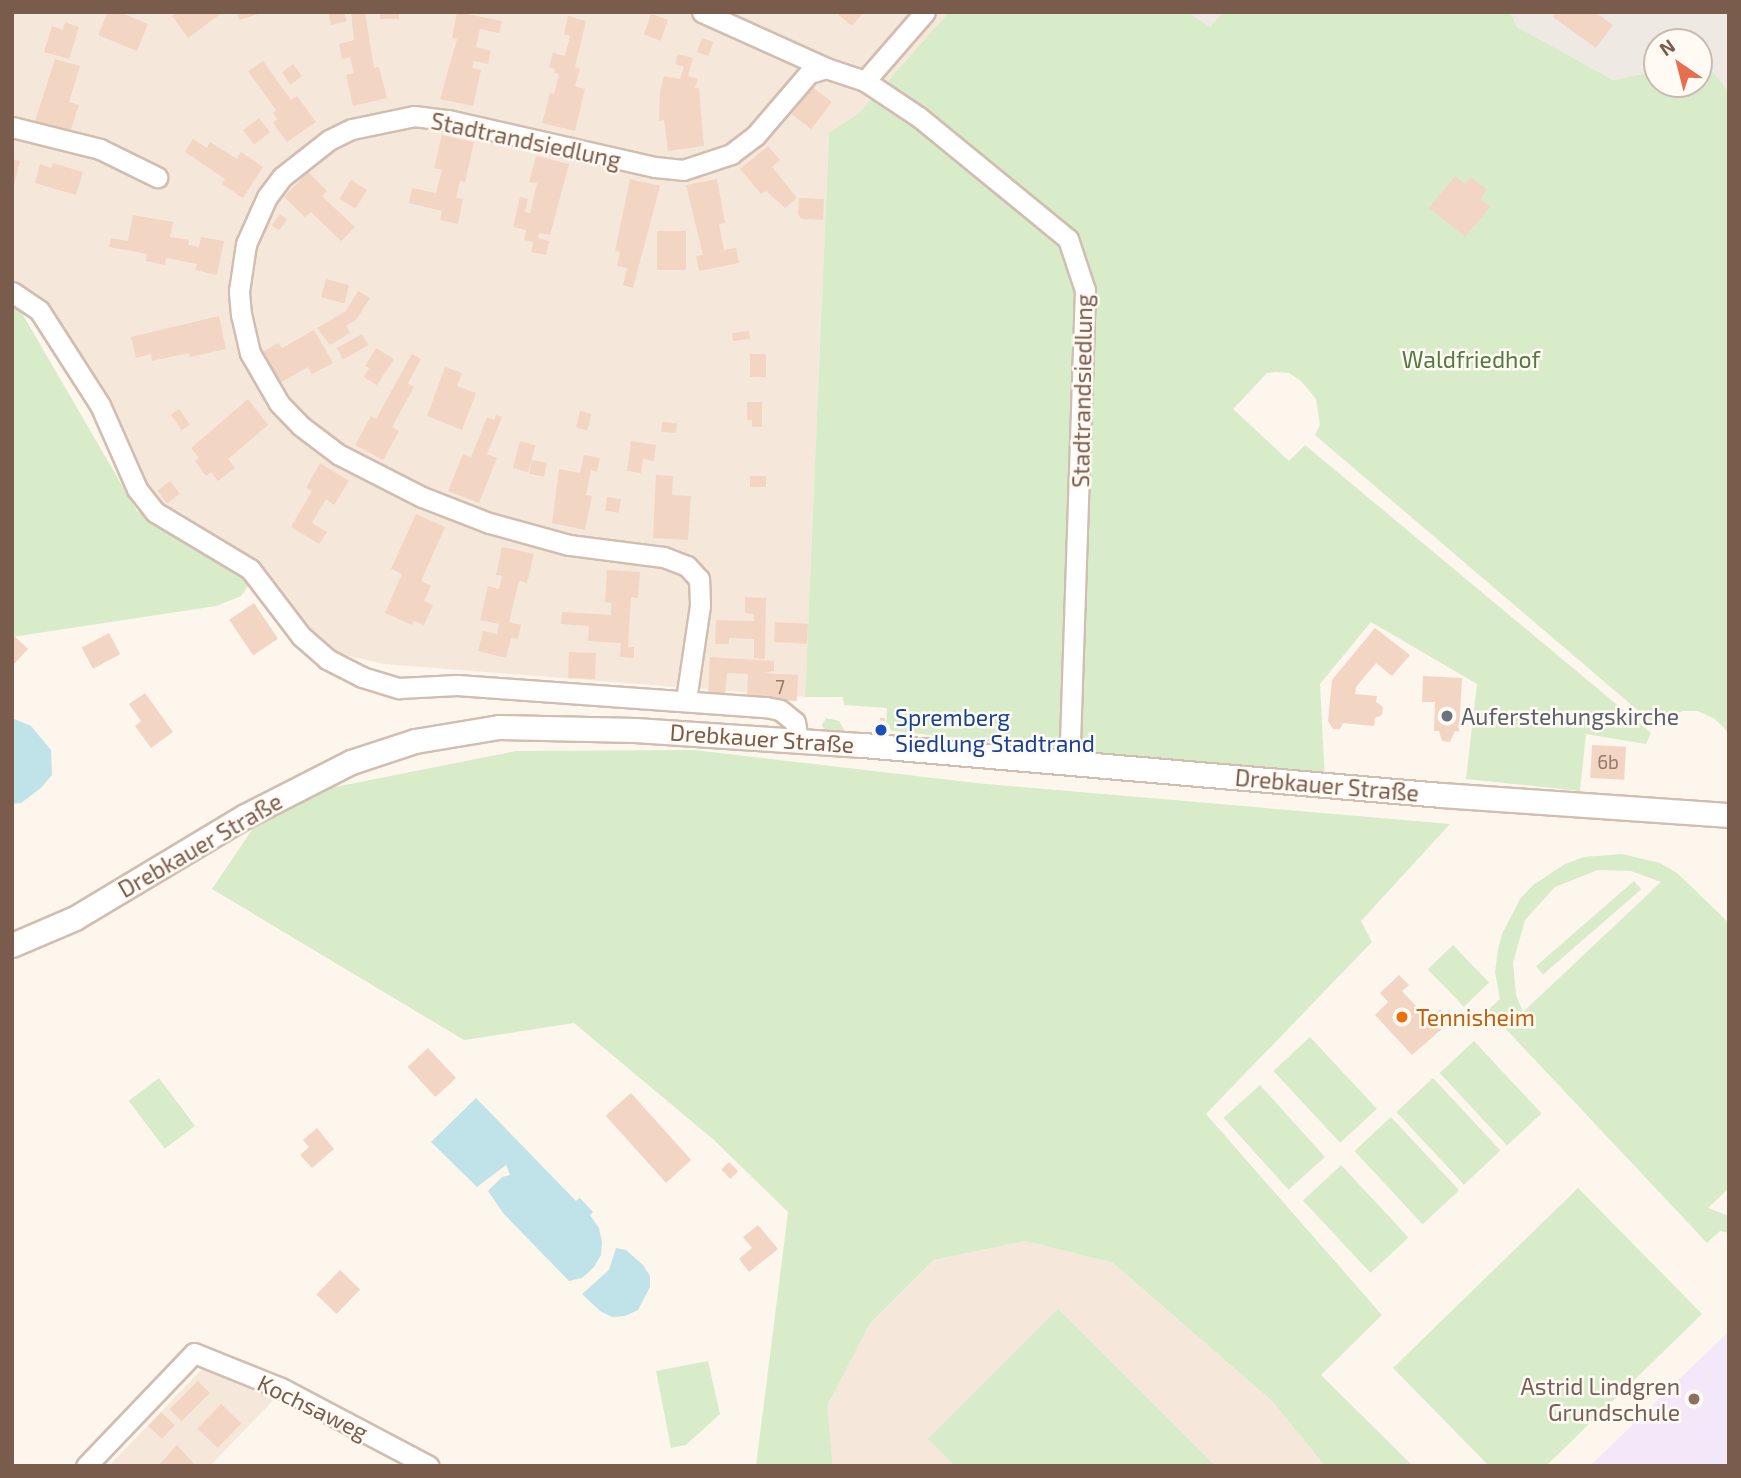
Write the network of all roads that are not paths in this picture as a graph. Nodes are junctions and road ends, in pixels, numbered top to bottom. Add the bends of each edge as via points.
1 (702, 12) edge
2 (925, 12) edge
3 (826, 68) junction
4 (865, 81) junction
5 (12, 127) edge
6 (157, 177) dead end
7 (12, 292) edge
8 (686, 700) junction
9 (799, 741) junction
10 (1069, 762) junction
11 (1729, 815) edge
12 (12, 945) edge
13 (86, 1466) edge
14 (429, 1466) edge

1 - 3 street, Stadtrandsiedlung
2 - 4 street
3 - 4 street, Stadtrandsiedlung
3 - 8 street, Stadtrandsiedlung via 809,74 755,136 732,154 683,170 414,116 352,129 321,145 282,177 267,197 246,244 239,291 250,353 279,403 338,454 422,497 489,523 569,545 663,557 687,566 699,579 701,605
4 - 10 street, Stadtrandsiedlung via 979,164 1068,239 1077,258 1085,290 1085,361
5 - 6 street via 100,149
7 - 8 street via 39,310 53,331 100,405 137,489 155,512 250,569 301,636 327,659 362,677 399,688 457,685
8 - 9 street via 780,710 797,725
9 - 10 street, Drebkauer Straße
9 - 12 street, Drebkauer Straße via 499,727 415,741 351,762 245,816 75,918
10 - 11 street, Drebkauer Straße
13 - 14 street, Kochsaweg via 194,1353 281,1388

